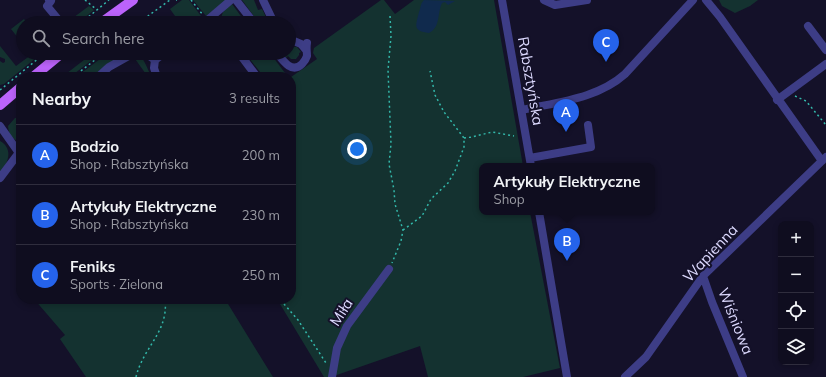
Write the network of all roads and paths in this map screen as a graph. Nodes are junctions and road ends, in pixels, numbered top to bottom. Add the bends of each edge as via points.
1 (50, 0) edge
2 (85, 0) edge
3 (109, 0) edge
4 (133, 0) edge
5 (170, 0) edge
6 (191, 0) edge
7 (231, 0) edge
8 (236, 0) edge
9 (262, 0) edge
10 (502, 0) edge
11 (544, 0) edge
12 (587, 0) edge
13 (693, 0) edge
14 (706, 0) edge
15 (97, 10) junction
16 (55, 16) edge
17 (90, 16) edge
18 (111, 16) edge
19 (148, 16) edge
20 (205, 16) edge
21 (213, 16) edge
22 (249, 16) edge
23 (270, 16) edge
24 (390, 16) dead end
25 (808, 26) dead end
26 (296, 42) edge
27 (826, 50) edge
28 (36, 60) edge
29 (54, 60) edge
30 (95, 60) edge
31 (122, 60) edge
32 (155, 60) edge
33 (245, 60) edge
34 (283, 60) edge
35 (826, 64) edge
36 (430, 71) dead end
37 (22, 72) edge
38 (39, 72) edge
39 (79, 72) edge
40 (104, 72) edge
41 (155, 72) edge
42 (254, 72) edge
43 (16, 77) edge
44 (0, 90) edge
45 (16, 91) edge
46 (787, 93) junction
47 (778, 100) junction
48 (0, 105) edge
49 (522, 110) junction
50 (588, 125) dead end
51 (826, 125) edge
52 (0, 126) edge
53 (514, 136) dead end
54 (464, 138) junction
55 (16, 147) edge
56 (16, 157) edge
57 (824, 159) edge
58 (530, 162) edge
59 (0, 178) edge
60 (540, 215) edge
61 (403, 230) junction
62 (389, 269) joint
63 (703, 276) junction
64 (166, 304) edge
65 (284, 304) dead end
66 (332, 375) edge
67 (136, 377) edge
68 (567, 377) edge
69 (624, 377) edge
70 (743, 377) edge

1 - 16 street via 47,6
2 - 15 path
3 - 15 path
4 - 18 main road
5 - 19 path
6 - 20 path
7 - 21 street
8 - 22 street
9 - 23 street
10 - 49 street, Rabsztyńska
11 - 12 street via 555,5
13 - 49 street via 618,81 585,96
14 - 47 street
15 - 17 path
24 - 61 path via 390,164 395,204
25 - 27 street
26 - 34 street via 307,47 304,62 294,68
28 - 37 path
29 - 38 main road
30 - 39 path
31 - 40 street
32 - 41 street
33 - 42 street
35 - 46 street
36 - 54 path via 435,95 444,112
43 - 44 path
45 - 48 main road
46 - 47 street
46 - 51 path via 806,101
47 - 57 street
49 - 58 street, Rabsztyńska
50 - 58 street via 591,147
52 - 55 street
53 - 54 path via 492,132
54 - 61 path via 462,156 448,183 431,199 422,216
56 - 59 street
57 - 63 street, Wapienna
60 - 68 street
61 - 62 path
62 - 66 street, Miła via 347,326 337,348
63 - 69 street, Wapienna via 646,357
63 - 70 street, Wiśniowa
64 - 67 path via 165,318 141,361
65 - 66 path via 314,342

